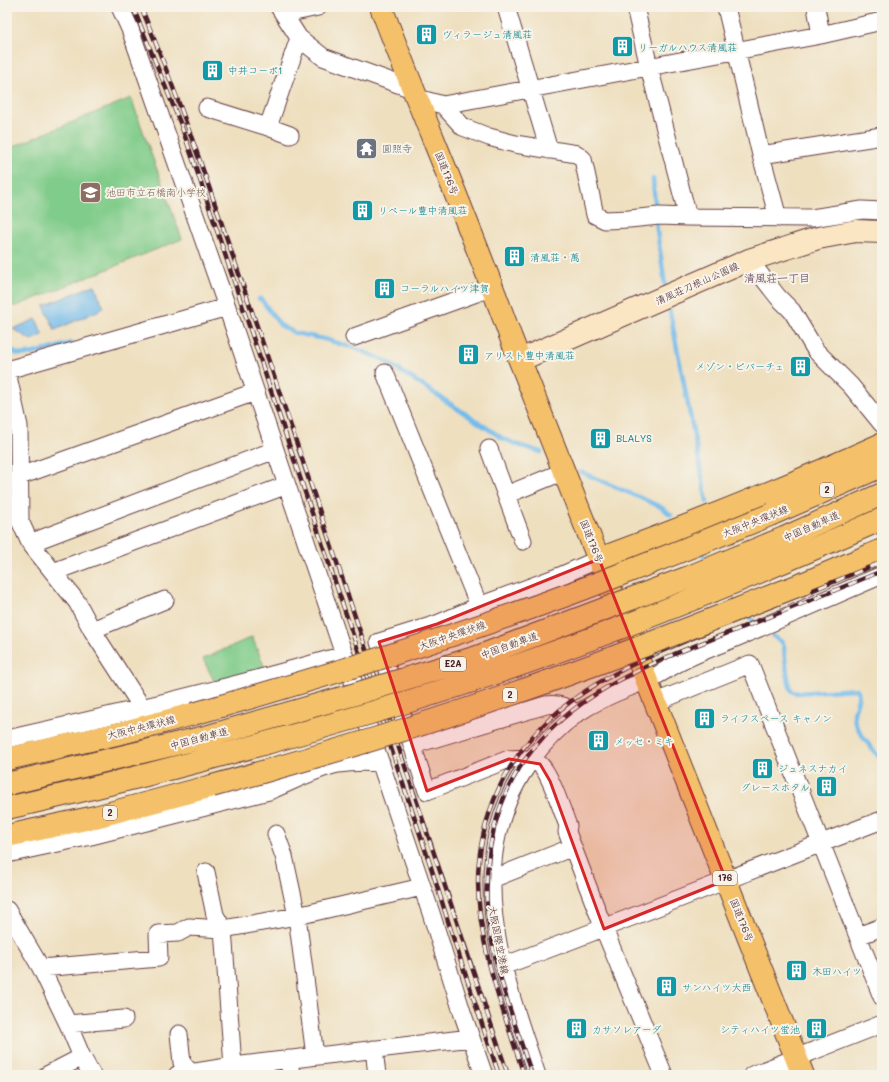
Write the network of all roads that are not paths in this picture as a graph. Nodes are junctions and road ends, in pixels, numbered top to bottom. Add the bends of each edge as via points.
1 (120, 7) edge
2 (318, 7) edge
3 (381, 7) edge
4 (506, 7) edge
5 (635, 7) edge
6 (726, 7) edge
7 (816, 7) edge
8 (282, 11) edge
9 (882, 21) edge
10 (821, 35) junction
11 (299, 38) junction
12 (736, 50) junction
13 (649, 67) junction
14 (531, 88) junction
15 (415, 94) junction
16 (443, 105) junction
17 (207, 108) dead end
18 (268, 127) junction
19 (290, 135) dead end
20 (882, 136) edge
21 (549, 150) junction
22 (761, 155) junction
23 (882, 211) edge
24 (688, 217) junction
25 (778, 218) junction
26 (882, 232) edge
27 (749, 260) junction
28 (493, 287) junction
29 (228, 307) junction
30 (354, 337) dead end
31 (520, 360) junction
32 (7, 371) edge
33 (385, 373) dead end
34 (255, 392) junction
35 (882, 424) edge
36 (882, 444) edge
37 (489, 449) dead end
38 (275, 450) junction
39 (882, 466) edge
40 (20, 476) junction
41 (565, 476) junction
42 (287, 485) junction
43 (882, 494) edge
44 (506, 496) junction
45 (882, 519) edge
46 (523, 541) dead end
47 (30, 543) junction
48 (882, 550) edge
49 (599, 559) junction
50 (53, 572) junction
51 (882, 575) edge
52 (165, 600) dead end
53 (479, 606) junction
54 (92, 630) junction
55 (344, 655) junction
56 (647, 681) junction
57 (656, 702) junction
58 (143, 708) junction
59 (577, 714) junction
60 (7, 739) edge
61 (413, 745) junction
62 (7, 759) edge
63 (531, 760) junction
64 (381, 763) junction
65 (7, 784) edge
66 (7, 808) edge
67 (882, 820) edge
68 (276, 834) dead end
69 (7, 836) edge
70 (821, 843) junction
71 (573, 847) junction
72 (7, 854) edge
73 (206, 872) dead end
74 (492, 879) junction
75 (726, 880) junction
76 (422, 887) junction
77 (7, 910) edge
78 (297, 916) junction
79 (882, 927) edge
80 (223, 929) junction
81 (604, 929) junction
82 (858, 936) junction
83 (503, 966) junction
84 (41, 968) junction
85 (882, 997) edge
86 (124, 1019) dead end
87 (68, 1024) junction
88 (882, 1024) edge
89 (179, 1034) dead end
90 (471, 1038) junction
91 (374, 1049) junction
92 (315, 1056) junction
93 (82, 1057) junction
94 (233, 1066) junction
95 (800, 1066) edge
96 (290, 1067) edge
97 (187, 1074) edge
98 (47, 1075) edge
99 (92, 1075) edge
100 (376, 1075) edge
101 (484, 1075) edge
102 (537, 1075) edge
103 (664, 1075) edge
104 (752, 1075) edge

1 - 29 street via 130,28
2 - 8 street
3 - 15 main road, 国道176号 / 176
4 - 14 street
5 - 13 street
6 - 12 street
7 - 10 street
8 - 11 street
9 - 10 street
10 - 12 street
11 - 15 street via 323,57
11 - 18 street
12 - 13 street
12 - 22 street
13 - 14 street
13 - 24 street
14 - 16 street
14 - 21 street
15 - 16 street
15 - 28 main road, 国道176号 / 176
16 - 21 street via 463,127 489,138
17 - 18 street
18 - 19 street
20 - 22 street
21 - 24 street via 577,154 583,159 595,215 605,220 659,216
22 - 25 street
23 - 25 street via 862,210 812,218
24 - 25 street
26 - 27 street, 清風荘刀根山公園線 via 856,231 818,238
27 - 31 street, 清風荘刀根山公園線
27 - 35 street via 792,311 816,351 851,386
28 - 30 street
28 - 31 main road, 国道176号 / 176
29 - 32 street
29 - 34 street
31 - 41 main road, 国道176号 / 176
32 - 40 street via 18,426
33 - 53 street
34 - 38 street
34 - 40 street
36 - 49 main road via 826,470
37 - 44 street
38 - 42 street
38 - 47 street
39 - 62 main road, 大阪中央環状線 / 2, bridge via 772,514 582,590 439,639 193,714
40 - 47 street via 20,521
41 - 44 street via 555,475
41 - 49 main road, 国道176号 / 176
42 - 50 street
42 - 55 street
43 - 65 main road, 中国自動車道 / E2A, bridge via 688,577 477,657 205,737
44 - 46 street
45 - 66 main road, E2A, bridge via 700,597 490,675 361,716 211,758
47 - 50 street
48 - 69 main road, 2, bridge via 646,645 515,693 323,755 95,816
49 - 53 street
49 - 56 main road, 国道176号 / 176
50 - 54 street via 77,602
51 - 56 street, 大阪国際空港線 via 685,659
52 - 54 street
53 - 61 street via 437,624 379,642
54 - 58 street
55 - 58 street
55 - 64 street
56 - 57 main road, 国道176号 / 176
56 - 59 street, 大阪国際空港線 via 599,700
57 - 70 street via 750,664
57 - 75 main road, 国道176号 / 176
58 - 60 street
59 - 61 street via 562,706 546,705
59 - 63 street, 大阪国際空港線 via 554,732
61 - 63 street via 427,791 505,760
63 - 71 street via 543,767 550,781 568,826 567,832
63 - 74 street, 大阪国際空港線 via 512,793 498,828
64 - 72 street via 362,762 326,767 269,791 91,836
64 - 76 street
67 - 70 street
68 - 78 street via 284,856
70 - 75 street
70 - 82 street
71 - 74 street
71 - 81 street
73 - 80 street via 215,915
74 - 83 street, 大阪国際空港線 via 494,917
75 - 81 street
75 - 95 main road, 国道176号 / 176
76 - 78 street
76 - 90 street
77 - 84 street
78 - 80 street
78 - 92 street
79 - 82 street
80 - 84 street via 189,927 178,933 158,934 160,958
80 - 94 street
81 - 83 street
81 - 103 street
82 - 85 street
83 - 102 street, 大阪国際空港線
84 - 87 street
86 - 87 street
87 - 93 street
88 - 95 street
89 - 97 street via 182,1063
90 - 91 street
90 - 101 street
91 - 92 street
91 - 100 street
92 - 96 street
93 - 98 street
93 - 99 street
94 - 96 street
94 - 97 street
95 - 104 street

